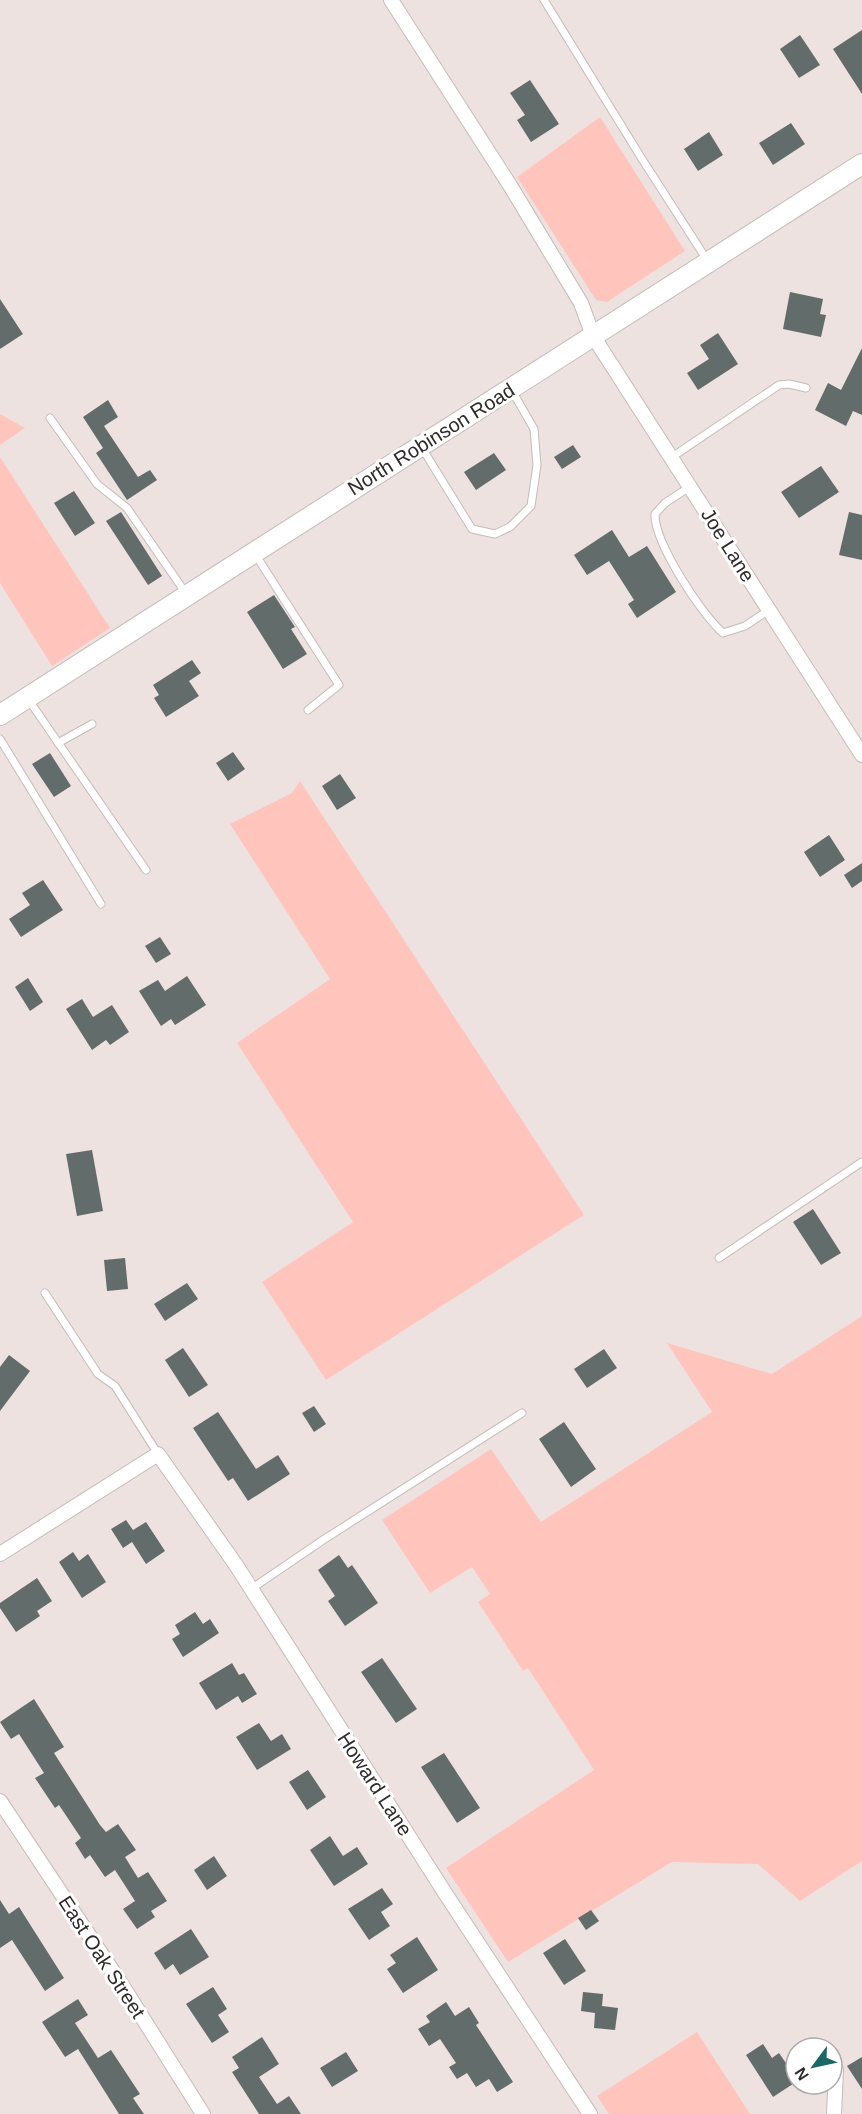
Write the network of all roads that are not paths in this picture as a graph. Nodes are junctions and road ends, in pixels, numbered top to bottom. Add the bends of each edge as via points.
1 (391, 0) edge
2 (544, 0) edge
3 (858, 171) edge
4 (708, 262) junction
5 (593, 336) junction
6 (806, 388) dead end
7 (511, 389) junction
8 (50, 418) dead end
9 (420, 446) junction
10 (672, 457) junction
11 (691, 486) junction
12 (254, 552) junction
13 (187, 595) junction
14 (770, 610) junction
15 (27, 697) junction
16 (308, 710) dead end
17 (0, 715) edge
18 (92, 724) dead end
19 (0, 739) edge
20 (58, 743) junction
21 (860, 747) edge
22 (146, 870) dead end
23 (101, 904) dead end
24 (862, 1162) edge
25 (719, 1258) dead end
26 (45, 1293) dead end
27 (522, 1413) dead end
28 (158, 1454) junction
29 (0, 1554) edge
30 (251, 1589) junction
31 (0, 1800) edge
32 (835, 2096) edge
33 (203, 2114) edge
34 (590, 2114) edge
35 (834, 2114) edge

1 - 5 street, Joe Lane via 581,303
2 - 4 lane
3 - 4 street, North Robinson Road
4 - 5 street, North Robinson Road
5 - 7 street, North Robinson Road
5 - 10 street, Joe Lane
6 - 10 lane via 779,384
7 - 9 street, North Robinson Road
7 - 9 lane via 534,429 537,465 531,506 510,527 495,534 472,529
8 - 13 lane via 97,484 127,508
9 - 12 street, North Robinson Road
10 - 11 street, Joe Lane
11 - 14 street, Joe Lane
11 - 14 lane via 660,508 655,514 655,525 704,612 723,633 745,626
12 - 13 street, North Robinson Road
12 - 16 lane via 339,685
13 - 15 street, North Robinson Road
14 - 21 street, Joe Lane
15 - 17 street, North Robinson Road
15 - 20 lane
18 - 20 lane
19 - 23 lane
20 - 22 lane
24 - 25 lane
26 - 28 lane via 98,1374 115,1386
27 - 30 lane
28 - 29 street
28 - 30 street, Howard Lane
30 - 34 street, Howard Lane
31 - 33 street, East Oak Street
32 - 35 street

